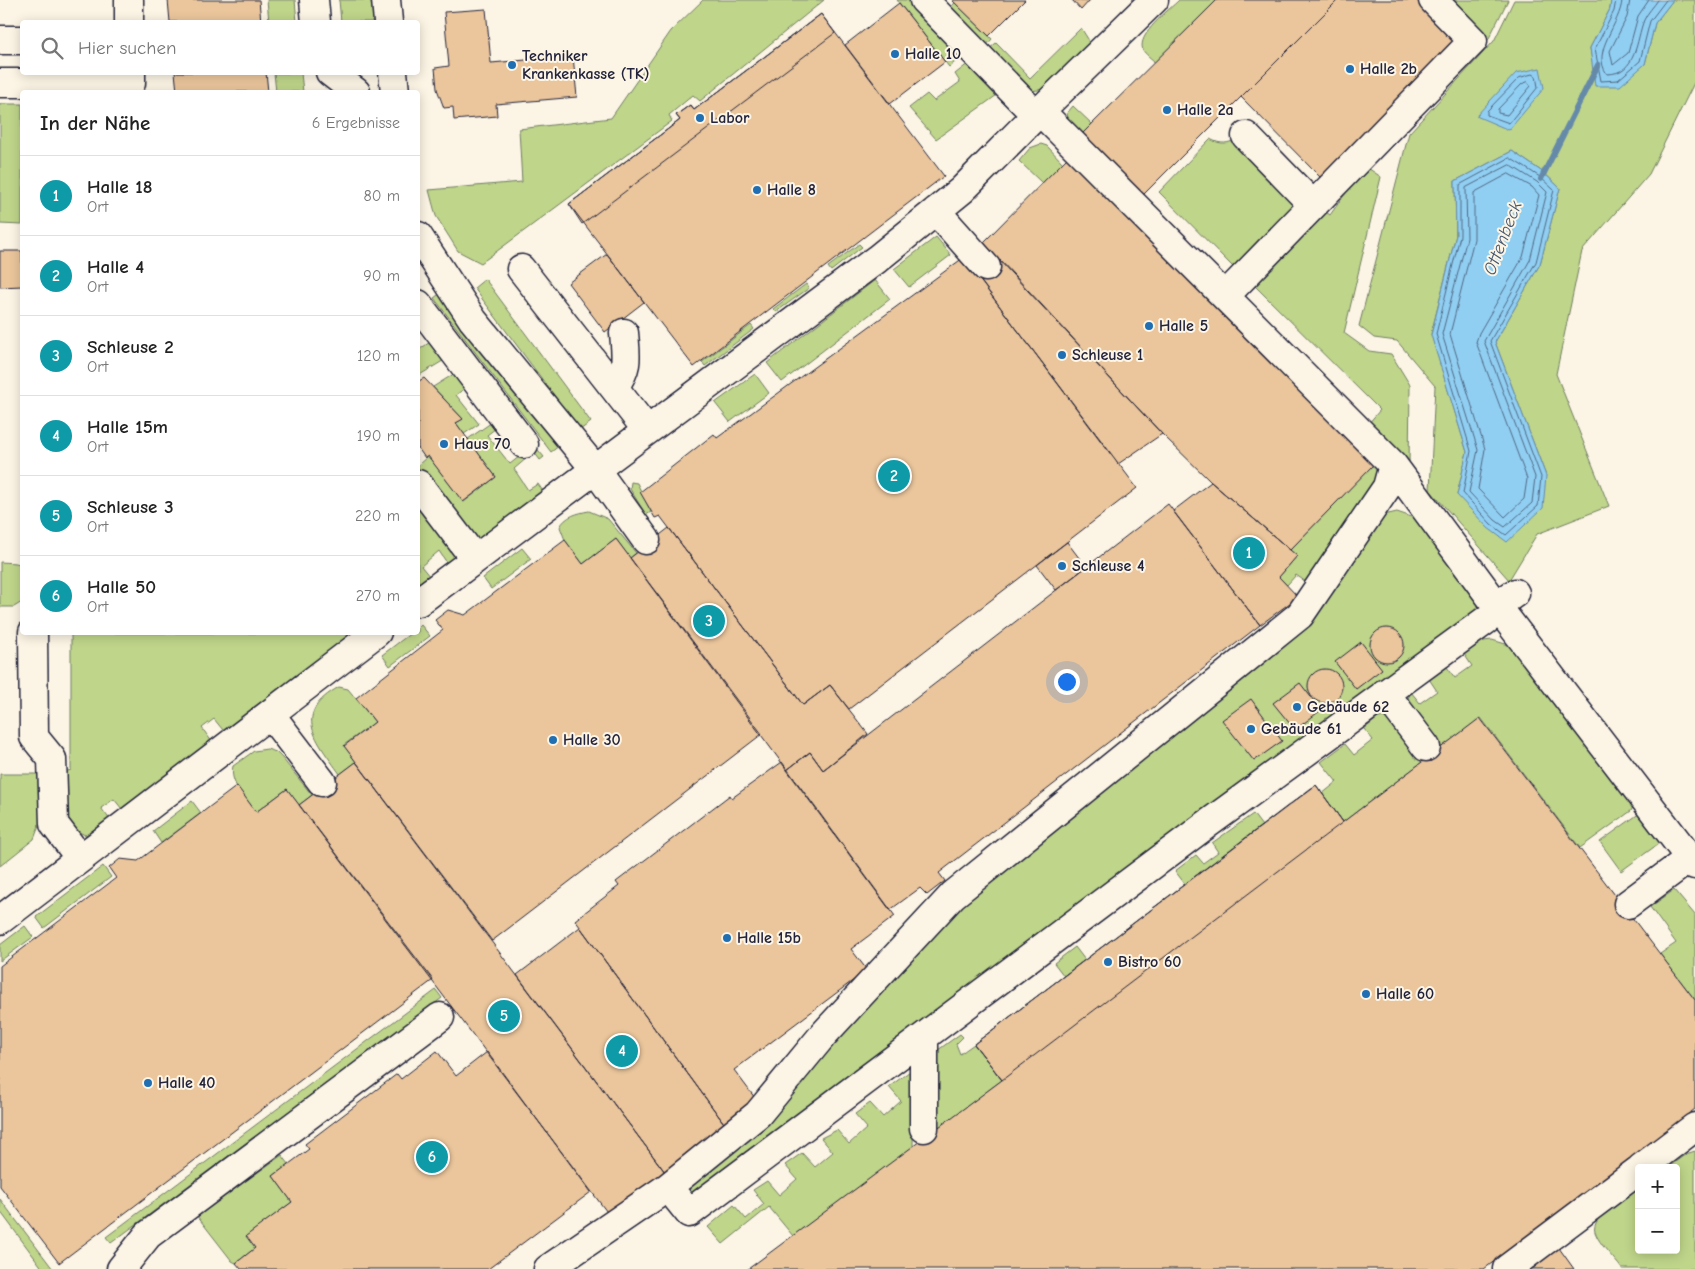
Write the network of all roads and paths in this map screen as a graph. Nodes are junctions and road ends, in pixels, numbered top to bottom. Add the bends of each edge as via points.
1 (129, 0) edge
2 (314, 0) edge
3 (386, 0) edge
4 (924, 0) edge
5 (1154, 0) edge
6 (1433, 0) edge
7 (129, 20) edge
8 (316, 20) edge
9 (388, 20) edge
10 (0, 40) edge
11 (20, 40) edge
12 (131, 75) edge
13 (334, 75) edge
14 (393, 75) edge
15 (0, 83) edge
16 (353, 90) edge
17 (395, 90) edge
18 (1038, 113) junction
19 (1246, 136) dead end
20 (1313, 205) junction
21 (922, 214) junction
22 (421, 250) edge
23 (986, 267) dead end
24 (521, 269) dead end
25 (1225, 296) junction
26 (420, 307) edge
27 (624, 333) dead end
28 (614, 387) junction
29 (648, 430) junction
30 (524, 444) dead end
31 (1393, 465) junction
32 (595, 469) junction
33 (420, 487) edge
34 (646, 540) dead end
35 (475, 559) junction
36 (420, 600) edge
37 (1507, 601) junction
38 (33, 635) edge
39 (373, 635) edge
40 (1386, 693) junction
41 (270, 714) junction
42 (1426, 747) dead end
43 (322, 782) dead end
44 (80, 858) junction
45 (1692, 862) edge
46 (1628, 904) dead end
47 (0, 920) edge
48 (440, 1017) dead end
49 (924, 1037) junction
50 (1695, 1127) edge
51 (924, 1128) dead end
52 (1647, 1164) edge
53 (1635, 1173) edge
54 (652, 1194) junction
55 (121, 1269) edge
56 (548, 1269) edge
57 (1507, 1269) edge

1 - 7 street
2 - 8 street
3 - 9 street
4 - 18 street
5 - 18 street
6 - 20 street via 1473,41
10 - 11 street
12 - 15 street via 131,83
13 - 16 street
14 - 17 street
18 - 21 street via 962,190
18 - 25 street
19 - 20 street
20 - 25 street
21 - 23 street
21 - 29 street via 877,259
22 - 32 street via 473,320
24 - 28 street
25 - 31 street
26 - 30 street
27 - 28 street via 626,356 623,374
28 - 29 street
29 - 32 street
31 - 37 street
31 - 54 street via 1387,487 1300,615 953,895 823,1035 758,1114
32 - 34 street
32 - 35 street
33 - 35 street
35 - 36 street
37 - 40 street
37 - 45 street
38 - 44 street via 34,737 52,759 54,824
39 - 41 street
40 - 42 street
40 - 49 street
41 - 43 street
41 - 44 street
44 - 47 street
45 - 46 street
48 - 55 street via 148,1235
49 - 51 street
49 - 54 street via 689,1213
50 - 52 street
53 - 57 street
54 - 56 street

